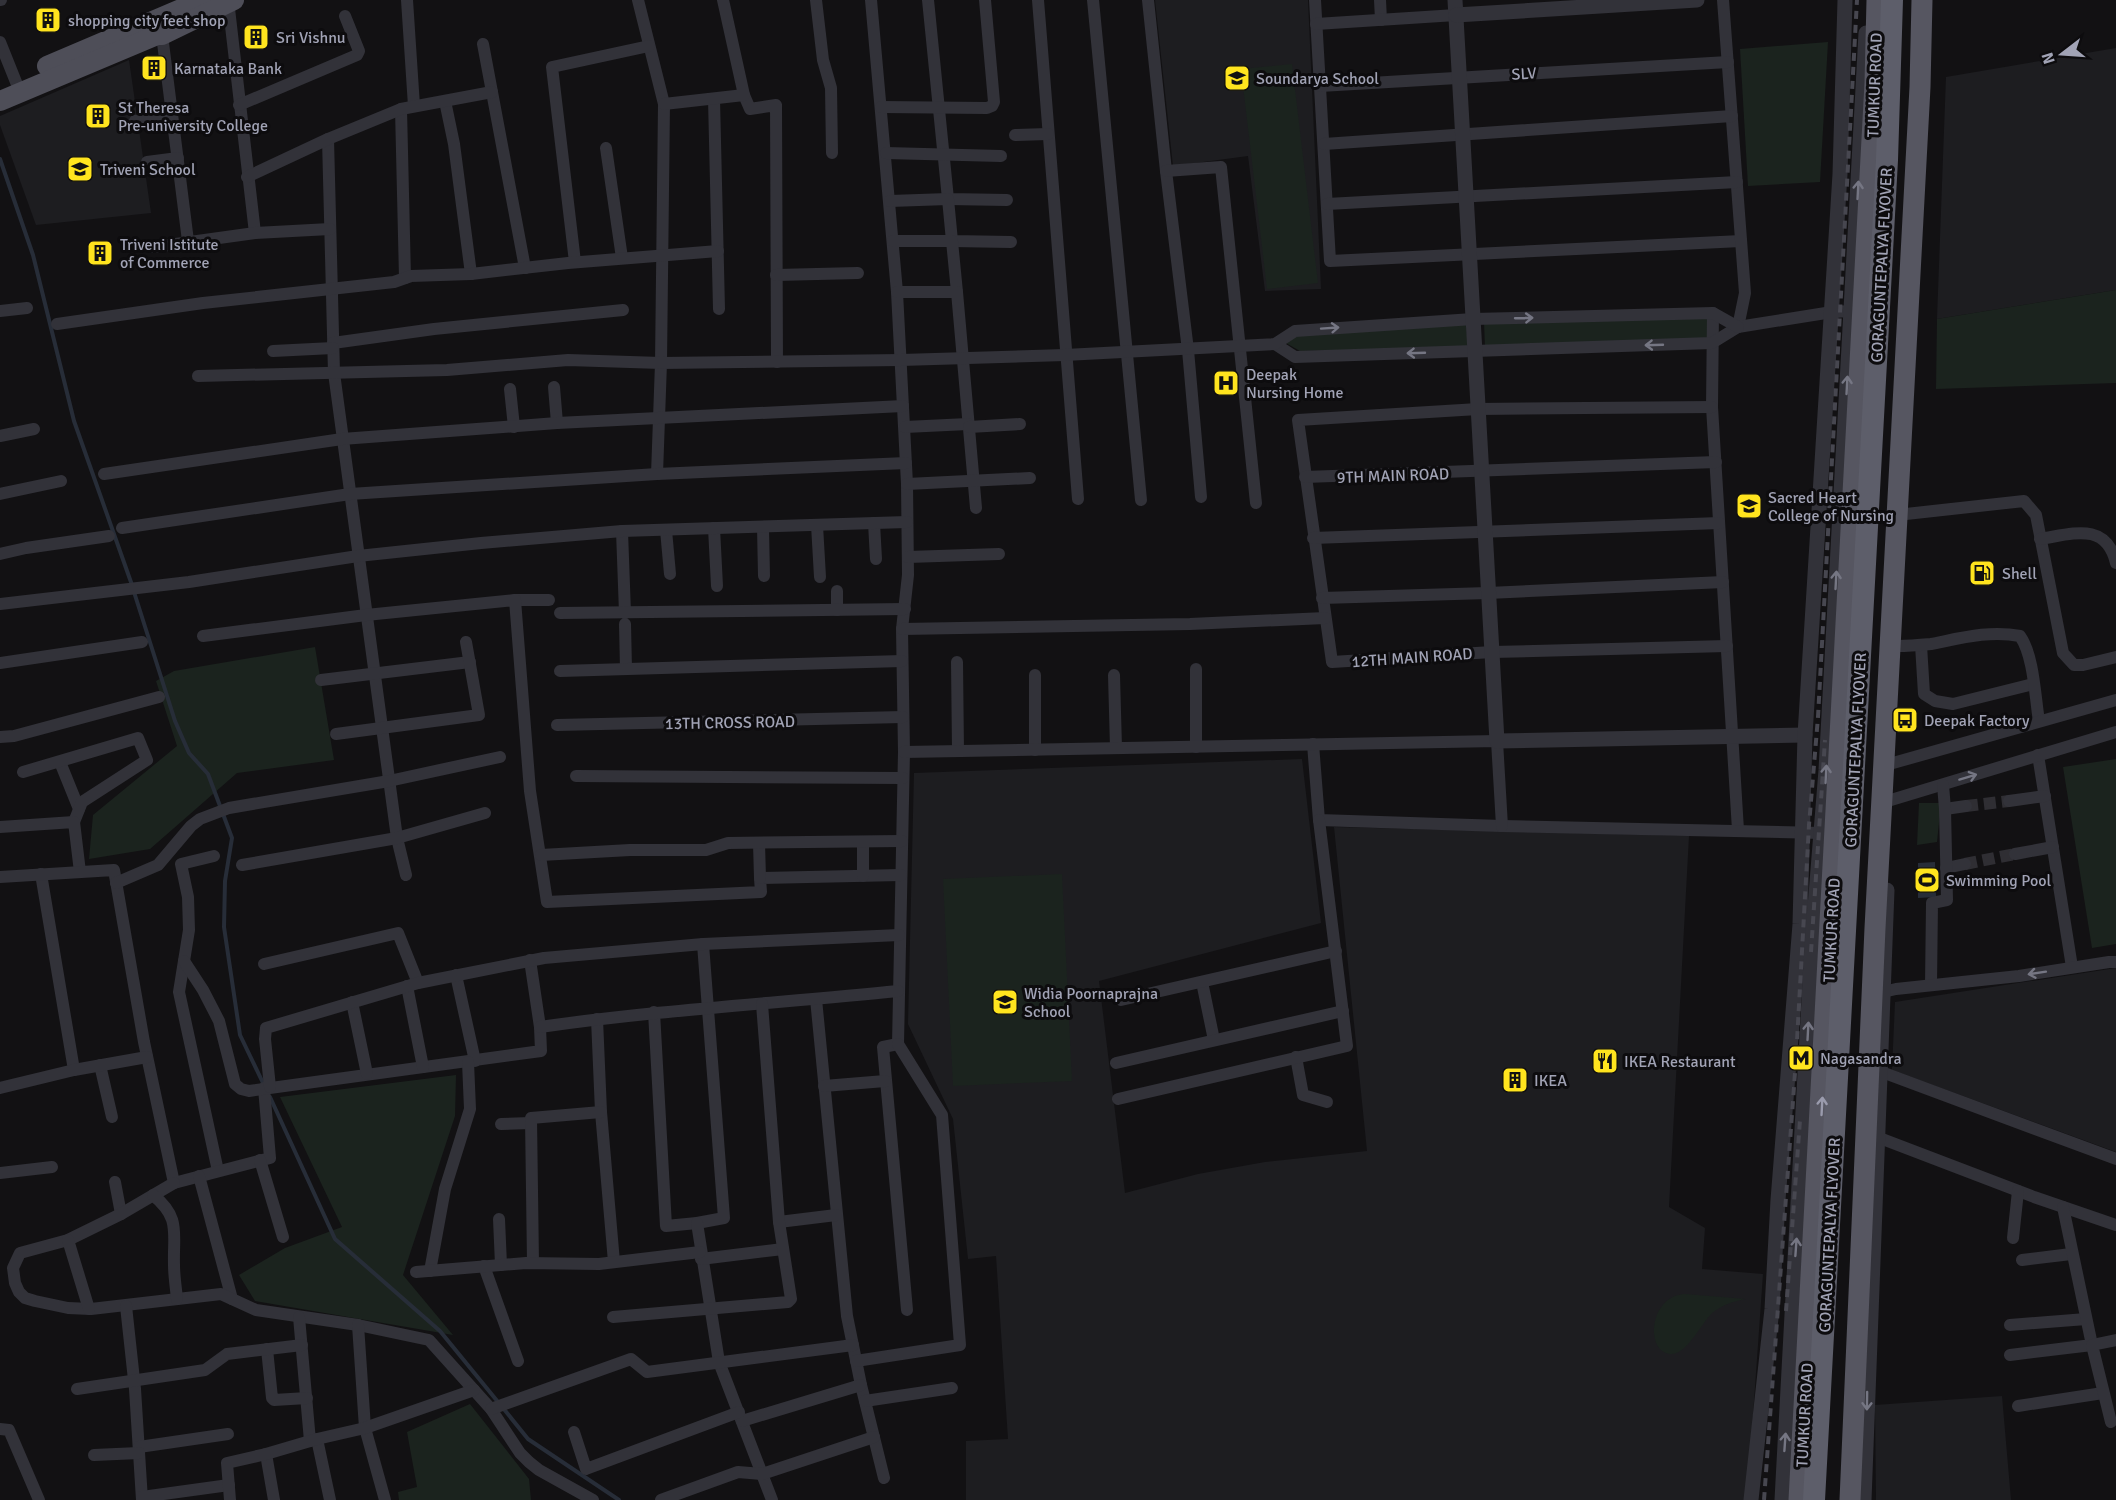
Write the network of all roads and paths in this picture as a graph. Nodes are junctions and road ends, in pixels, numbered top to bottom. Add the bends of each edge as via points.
1 (407, 0) edge
2 (638, 0) edge
3 (723, 0) edge
4 (816, 0) edge
5 (871, 0) edge
6 (928, 0) edge
7 (985, 0) edge
8 (1038, 0) edge
9 (1093, 0) edge
10 (1148, 0) edge
11 (1315, 0) edge
12 (1380, 0) edge
13 (1697, 0) edge
14 (1723, 0) edge
15 (1845, 0) edge
16 (1868, 0) edge
17 (1877, 0) edge
18 (1892, 0) edge
19 (1907, 0) edge
20 (1922, 0) edge
21 (1931, 0) edge
22 (198, 1) edge
23 (230, 1) edge
24 (1571, 4) edge
25 (1515, 6) edge
26 (1455, 7) edge
27 (345, 16) dead end
28 (1381, 20) junction
29 (1316, 24) junction
30 (162, 35) junction
31 (0, 42) edge
32 (483, 44) dead end
33 (649, 46) junction
34 (1728, 62) junction
35 (1459, 76) junction
36 (12, 86) edge
37 (1320, 86) junction
38 (492, 92) junction
39 (744, 95) junction
40 (714, 99) junction
41 (0, 101) edge
42 (445, 101) junction
43 (1923, 101) junction
44 (663, 104) junction
45 (239, 105) junction
46 (414, 106) junction
47 (881, 107) junction
48 (940, 108) junction
49 (401, 109) junction
50 (172, 114) junction
51 (1732, 116) junction
52 (135, 121) dead end
53 (1048, 134) junction
54 (1462, 134) junction
55 (1015, 135) dead end
56 (328, 139) junction
57 (1324, 144) junction
58 (606, 148) dead end
59 (832, 153) dead end
60 (885, 153) junction
61 (944, 154) junction
62 (1001, 156) dead end
63 (178, 158) junction
64 (147, 162) dead end
65 (1166, 171) junction
66 (247, 177) junction
67 (1737, 182) junction
68 (1466, 196) junction
69 (948, 199) junction
70 (1007, 200) dead end
71 (890, 201) junction
72 (1327, 204) junction
73 (330, 229) junction
74 (255, 233) junction
75 (188, 241) junction
76 (893, 241) junction
77 (952, 241) junction
78 (1741, 241) junction
79 (1011, 242) dead end
80 (153, 247) dead end
81 (718, 251) junction
82 (1469, 253) junction
83 (662, 254) junction
84 (622, 258) junction
85 (575, 262) junction
86 (525, 268) junction
87 (858, 273) dead end
88 (471, 274) junction
89 (776, 274) junction
90 (405, 278) junction
91 (332, 288) junction
92 (897, 292) junction
93 (957, 292) junction
94 (27, 308) dead end
95 (719, 309) dead end
96 (623, 310) dead end
97 (0, 311) edge
98 (1851, 311) junction
99 (1832, 312) junction
100 (1713, 313) junction
101 (1473, 319) junction
102 (57, 324) dead end
103 (1738, 327) junction
104 (1712, 343) junction
105 (1275, 344) junction
106 (333, 345) junction
107 (1238, 347) junction
108 (1188, 350) junction
109 (273, 351) dead end
110 (1127, 351) junction
111 (1475, 351) junction
112 (1065, 355) junction
113 (963, 359) junction
114 (901, 360) junction
115 (777, 362) junction
116 (661, 363) junction
117 (334, 373) junction
118 (1860, 375) junction
119 (198, 376) dead end
120 (1904, 378) junction
121 (554, 387) dead end
122 (510, 390) dead end
123 (903, 406) junction
124 (1712, 407) junction
125 (1478, 409) junction
126 (659, 419) junction
127 (557, 423) junction
128 (1020, 424) dead end
129 (968, 425) junction
130 (514, 427) junction
131 (905, 427) junction
132 (34, 429) dead end
133 (0, 436) edge
134 (342, 439) junction
135 (1716, 462) junction
136 (906, 463) junction
137 (1482, 472) junction
138 (104, 474) dead end
139 (657, 474) junction
140 (1305, 477) junction
141 (1030, 478) dead end
142 (61, 480) dead end
143 (974, 481) junction
144 (907, 484) junction
145 (0, 494) edge
146 (350, 494) junction
147 (1201, 497) dead end
148 (1078, 499) dead end
149 (1141, 500) dead end
150 (1256, 502) dead end
151 (976, 508) dead end
152 (1906, 514) junction
153 (907, 522) junction
154 (874, 523) junction
155 (1719, 523) junction
156 (817, 525) junction
157 (763, 527) junction
158 (122, 528) dead end
159 (714, 528) junction
160 (666, 530) junction
161 (622, 531) junction
162 (1485, 532) junction
163 (109, 536) dead end
164 (1313, 538) junction
165 (2040, 539) junction
166 (0, 554) edge
167 (999, 554) dead end
168 (358, 556) junction
169 (908, 557) junction
170 (876, 559) dead end
171 (2116, 563) edge
172 (670, 574) dead end
173 (764, 576) dead end
174 (820, 577) dead end
175 (1723, 582) junction
176 (717, 586) dead end
177 (837, 591) dead end
178 (1488, 593) junction
179 (1322, 598) junction
180 (515, 600) junction
181 (549, 600) dead end
182 (0, 604) edge
183 (905, 609) junction
184 (837, 610) junction
185 (560, 613) dead end
186 (366, 615) junction
187 (625, 618) junction
188 (1325, 618) junction
189 (902, 629) junction
190 (203, 636) dead end
191 (142, 642) dead end
192 (466, 642) dead end
193 (1921, 645) junction
194 (1727, 646) junction
195 (1898, 646) junction
196 (1492, 652) junction
197 (2116, 657) edge
198 (902, 661) junction
199 (470, 662) junction
200 (957, 662) dead end
201 (0, 663) edge
202 (626, 669) junction
203 (1196, 669) dead end
204 (560, 671) dead end
205 (374, 673) junction
206 (1035, 675) dead end
207 (1114, 675) dead end
208 (321, 680) dead end
209 (2033, 684) junction
210 (159, 697) dead end
211 (2116, 700) edge
212 (903, 717) junction
213 (2039, 721) junction
214 (557, 725) dead end
215 (382, 727) junction
216 (2116, 732) edge
217 (336, 734) dead end
218 (1805, 735) junction
219 (1732, 736) junction
220 (0, 737) edge
221 (1497, 741) junction
222 (1312, 744) junction
223 (1196, 747) junction
224 (1116, 748) junction
225 (1035, 750) junction
226 (958, 751) junction
227 (904, 752) junction
228 (2038, 756) junction
229 (500, 757) dead end
230 (60, 762) junction
231 (1893, 763) junction
232 (23, 772) dead end
233 (576, 776) dead end
234 (903, 778) junction
235 (389, 781) junction
236 (1943, 785) junction
237 (2045, 796) junction
238 (1892, 800) junction
239 (2009, 801) tunnel mouth
240 (1966, 806) tunnel mouth
241 (79, 809) junction
242 (1945, 809) junction
243 (485, 813) dead end
244 (1319, 820) junction
245 (74, 822) junction
246 (1502, 826) junction
247 (0, 827) edge
248 (1738, 830) junction
249 (1801, 832) junction
250 (1822, 833) junction
251 (396, 838) junction
252 (902, 841) junction
253 (863, 842) junction
254 (759, 843) junction
255 (2053, 847) junction
256 (2015, 854) tunnel mouth
257 (541, 855) junction
258 (214, 856) dead end
259 (1965, 864) tunnel mouth
260 (242, 865) dead end
261 (1946, 868) junction
262 (80, 872) junction
263 (40, 874) junction
264 (406, 875) dead end
265 (901, 875) junction
266 (863, 876) junction
267 (0, 877) edge
268 (760, 878) junction
269 (116, 883) junction
270 (899, 935) junction
271 (703, 944) junction
272 (1336, 951) junction
273 (530, 960) junction
274 (184, 961) junction
275 (2116, 962) edge
276 (264, 964) dead end
277 (2072, 968) junction
278 (456, 975) junction
279 (1202, 982) junction
280 (412, 985) junction
281 (1931, 985) junction
282 (898, 991) junction
283 (1883, 992) junction
284 (816, 999) junction
285 (1121, 1000) dead end
286 (352, 1002) junction
287 (762, 1004) junction
288 (709, 1009) junction
289 (1343, 1011) junction
290 (654, 1012) junction
291 (597, 1019) junction
292 (540, 1027) junction
293 (1214, 1040) junction
294 (898, 1044) junction
295 (147, 1057) junction
296 (1296, 1058) junction
297 (472, 1061) junction
298 (1116, 1063) dead end
299 (100, 1065) junction
300 (423, 1068) junction
301 (74, 1070) junction
302 (1879, 1071) junction
303 (367, 1074) junction
304 (885, 1081) junction
305 (824, 1086) junction
306 (267, 1087) junction
307 (0, 1088) edge
308 (1118, 1099) dead end
309 (1327, 1102) dead end
310 (601, 1112) junction
311 (112, 1117) dead end
312 (531, 1123) junction
313 (501, 1124) dead end
314 (1877, 1137) junction
315 (2116, 1159) edge
316 (260, 1160) junction
317 (52, 1167) dead end
318 (218, 1171) junction
319 (0, 1173) edge
320 (200, 1176) junction
321 (115, 1182) dead end
322 (174, 1183) junction
323 (2018, 1191) junction
324 (153, 1195) junction
325 (2063, 1207) junction
326 (121, 1214) junction
327 (836, 1215) junction
328 (499, 1220) dead end
329 (779, 1222) junction
330 (697, 1223) junction
331 (2116, 1225) edge
332 (283, 1237) dead end
333 (2013, 1238) dead end
334 (68, 1240) junction
335 (783, 1249) junction
336 (2072, 1254) junction
337 (701, 1256) junction
338 (2022, 1260) dead end
339 (614, 1262) junction
340 (533, 1263) junction
341 (501, 1265) junction
342 (484, 1266) junction
343 (430, 1271) junction
344 (416, 1272) dead end
345 (13, 1273) junction
346 (0, 1275) edge
347 (177, 1299) junction
348 (232, 1299) junction
349 (126, 1306) junction
350 (710, 1308) junction
351 (88, 1309) junction
352 (907, 1310) dead end
353 (299, 1317) junction
354 (613, 1317) dead end
355 (2086, 1319) junction
356 (358, 1325) junction
357 (2010, 1325) dead end
358 (2116, 1340) edge
359 (302, 1345) junction
360 (853, 1345) junction
361 (2092, 1345) junction
362 (267, 1349) junction
363 (2010, 1355) dead end
364 (856, 1360) junction
365 (518, 1361) dead end
366 (719, 1362) junction
367 (134, 1382) junction
368 (861, 1384) junction
369 (952, 1388) dead end
370 (77, 1389) dead end
371 (474, 1390) junction
372 (2103, 1393) junction
373 (307, 1398) junction
374 (865, 1401) junction
375 (2018, 1406) dead end
376 (491, 1409) junction
377 (741, 1416) junction
378 (2111, 1422) dead end
379 (365, 1428) junction
380 (0, 1429) edge
381 (574, 1431) dead end
382 (228, 1434) dead end
383 (874, 1437) junction
384 (314, 1440) junction
385 (139, 1450) junction
386 (266, 1454) junction
387 (94, 1455) dead end
388 (762, 1474) junction
389 (884, 1478) dead end
390 (229, 1485) junction
391 (142, 1499) edge
392 (39, 1500) edge
393 (230, 1500) edge
394 (274, 1500) edge
395 (330, 1500) edge
396 (385, 1500) edge
397 (593, 1500) edge
398 (662, 1500) edge
399 (771, 1500) edge
400 (1751, 1500) edge
401 (1782, 1500) edge
402 (1799, 1500) edge
403 (1814, 1500) edge
404 (1829, 1500) edge
405 (1850, 1500) edge
406 (1864, 1500) edge

1 - 46 street
2 - 33 street
3 - 39 street
4 - 59 street via 822,60 831,88
5 - 47 street
6 - 48 street
7 - 48 street via 992,106
8 - 53 street
9 - 110 street
10 - 65 street
11 - 29 street
12 - 28 street
13 - 24 street
14 - 34 street
15 - 99 street
98 -> 16 street
17 - 118 highway, TUMKUR ROAD
18 - 403 highway, GORAGUNTEPALYA FLYOVER, bridge via 1887,160
19 - 404 highway, GORAGUNTEPALYA FLYOVER
20 - 43 highway
21 - 43 street
22 - 36 main road
23 - 30 main road
23 - 45 street
24 - 25 street
25 - 26 street
26 - 28 street
26 - 35 street
27 - 45 street via 359,51 357,56
28 - 29 street
29 - 37 street
30 - 36 main road
30 - 50 street
31 - 36 street
32 - 38 street
33 - 44 street
33 - 85 street via 552,67
34 - 35 street, SLV
34 - 51 street
35 - 37 street, SLV
35 - 54 street
36 - 41 main road
37 - 57 street
38 - 42 street
38 - 86 street
39 - 40 street
39 - 89 street via 750,109 776,105
40 - 44 street
40 - 81 street
42 - 46 street
42 - 88 street
43 - 120 highway
43 - 152 street
44 - 83 street
45 - 66 street
46 - 49 street
47 - 48 street
47 - 60 street
48 - 61 street
49 - 56 street
49 - 90 street
50 - 52 street
50 - 63 street
51 - 54 street
51 - 67 street
53 - 55 street
53 - 112 street
54 - 57 street
54 - 68 street
56 - 66 street
56 - 73 street
57 - 72 street
58 - 84 street
60 - 61 street
60 - 71 street
61 - 62 street
61 - 69 street
63 - 64 street
63 - 75 street
65 - 107 street via 1221,167
65 - 108 street
66 - 74 street
67 - 68 street
67 - 78 street
68 - 72 street
68 - 82 street
69 - 70 street
69 - 71 street
69 - 77 street
71 - 76 street
72 - 82 street via 1330,261
73 - 74 street
73 - 91 street
74 - 75 street
75 - 80 street
76 - 77 street
76 - 92 street
77 - 79 street
77 - 93 street
78 - 82 street
78 - 103 street via 1745,293
81 - 83 street
81 - 95 street
82 - 101 street
83 - 84 street
83 - 116 street
84 - 85 street
85 - 86 street
86 - 88 street
87 - 89 street
88 - 90 street
89 - 115 street
90 - 91 street
91 - 102 street
91 - 106 street
92 - 93 street
92 - 114 street
93 - 113 street
94 - 97 street
96 - 106 street via 434,329
98 - 99 street
250 -> 98 street
99 - 103 street
99 - 218 street
101 -> 100 street
100 - 103 street
100 - 104 street
105 -> 101 street via 1295,331
101 - 111 street
103 - 104 street
104 -> 111 street
104 - 124 street
105 - 107 street
111 -> 105 street via 1295,357
106 - 109 street
106 - 117 street
107 - 108 street
107 - 150 street
108 - 110 street
108 - 147 street
110 - 112 street
110 - 149 street
111 - 125 street
112 - 113 street
112 - 148 street
113 - 114 street
113 - 129 street
114 - 115 street
114 - 123 street
115 - 116 street
116 - 117 street via 567,360
116 - 126 street
117 - 119 street
117 - 134 street
118 - 120 highway
402 -> 118 highway, TUMKUR ROAD
120 - 405 highway
121 - 127 street
122 - 130 street
123 - 126 street
123 - 131 street
124 - 125 street
124 - 135 street
125 - 137 street
125 - 140 street via 1298,420
126 - 127 street
126 - 139 street
127 - 130 street
128 - 129 street
129 - 131 street
129 - 143 street
130 - 134 street
131 - 136 street
132 - 133 street
134 - 138 street
134 - 146 street
135 - 137 street, 9TH MAIN ROAD
135 - 155 street
136 - 139 street
136 - 144 street
137 - 140 street, 9TH MAIN ROAD
137 - 162 street
139 - 146 street
140 - 164 street
141 - 143 street
142 - 145 street
143 - 144 street
143 - 151 street
144 - 153 street
146 - 158 street
146 - 168 street
152 - 165 street via 2024,501 2036,515
152 - 195 street
153 - 154 street
153 - 169 street
154 - 156 street
154 - 170 street
155 - 162 street
155 - 175 street
156 - 157 street
156 - 174 street
157 - 159 street
157 - 173 street
159 - 160 street
159 - 176 street
160 - 161 street
160 - 172 street
161 - 168 street
161 - 187 street
162 - 164 street
162 - 178 street
163 - 166 street
164 - 179 street
165 - 171 street via 2085,532 2100,535 2114,552
165 - 197 street via 2063,653 2074,665
167 - 169 street
168 - 182 street via 189,582
168 - 186 street
169 - 183 street
175 - 178 street
175 - 194 street
177 - 184 street
178 - 179 street
178 - 196 street
179 - 188 street
180 - 181 street
180 - 186 street
180 - 257 street via 530,791
183 - 184 street
183 - 189 street
184 - 187 street
185 - 187 street
186 - 190 street
186 - 205 street
187 - 202 street
188 - 189 street
188 - 196 street, 12TH MAIN ROAD via 1332,662
189 - 198 street
191 - 201 street
192 - 199 street
193 - 195 street
193 - 209 street via 1966,636 2020,636
193 - 209 street via 1924,694 1935,701 1953,704
194 - 196 street, 12TH MAIN ROAD
194 - 219 street
195 - 231 street
196 - 221 street
198 - 202 street
198 - 212 street
199 - 205 street
199 - 215 street via 479,715
200 - 226 street
202 - 204 street
203 - 223 street
205 - 208 street
205 - 215 street
206 - 225 street
207 - 224 street
209 - 213 street
210 - 220 street
211 - 213 street
212 - 214 street, 13TH CROSS ROAD
212 - 227 street
213 - 231 street
215 - 217 street
215 - 235 street
216 - 228 street
218 - 219 street
218 - 249 street
219 - 221 street
219 - 248 street
221 - 222 street
221 - 246 street
222 - 223 street
222 - 244 street
223 - 224 street
224 - 225 street
225 - 226 street
226 - 227 street
227 - 234 street
236 -> 228 street
228 - 237 street
229 - 235 street
230 - 232 street
230 - 241 street
230 - 241 street via 138,738 147,759 82,802
231 - 238 street
233 - 234 street
234 - 252 street
235 - 251 street
235 - 269 street via 229,808 191,826 158,865
236 - 238 street
236 - 242 street
237 - 239 street
237 - 255 street
238 - 283 street
240 - 242 street
241 - 245 street
242 - 261 street
243 - 251 street
244 - 246 street
244 - 272 street
245 - 247 street
245 - 262 street
246 - 248 street
248 - 249 street
249 - 250 street
249 - 400 street via 1800,924 1772,1309
401 -> 250 street via 1812,944
251 - 260 street
251 - 264 street
252 - 253 street
252 - 265 street
253 - 254 street
253 - 266 street
254 - 257 street via 728,843 706,850
254 - 268 street
255 - 256 street
255 - 277 street
257 - 268 street via 547,902 761,892
258 - 274 street via 181,864 188,897 189,930
259 - 261 street
261 - 281 street via 1947,900 1932,903
262 - 263 street
262 - 269 street via 114,870
263 - 267 street
263 - 301 street
265 - 266 street
265 - 270 street
266 - 268 street
269 - 295 street
270 - 271 street
270 - 282 street
271 - 273 street
271 - 288 street
272 - 279 street
272 - 289 street
273 - 278 street
273 - 292 street
274 - 306 street via 219,1022 235,1084 249,1091
274 - 318 street via 179,992
275 - 277 street
276 - 280 street via 398,933
277 -> 281 street
278 - 280 street
278 - 297 street
279 - 285 street
279 - 293 street
280 - 286 street
280 - 300 street
281 - 283 street
282 - 284 street
282 - 294 street
283 - 302 street
284 - 287 street
284 - 305 street
286 - 303 street
286 - 306 street via 266,1028
287 - 288 street
287 - 329 street
288 - 290 street
288 - 330 street via 724,1218
289 - 293 street
289 - 296 street via 1347,1046
290 - 291 street
290 - 330 street via 666,1226
291 - 292 street
291 - 310 street
292 - 297 street via 541,1051
293 - 298 street
294 - 304 street via 883,1047
294 - 364 street via 942,1115 960,1345
295 - 299 street
295 - 322 street
296 - 308 street
296 - 309 street via 1303,1095
297 - 300 street
297 - 343 street via 470,1109 445,1190
299 - 301 street
299 - 311 street
300 - 303 street
301 - 307 street
302 - 314 street
302 - 315 street
303 - 306 street
304 - 305 street
304 - 352 street
305 - 327 street
306 - 316 street via 270,1158
310 - 312 street via 531,1118
310 - 339 street
312 - 313 street
312 - 340 street
314 - 323 street
314 -> 406 street
316 - 318 street
316 - 332 street
317 - 319 street
318 - 320 street
320 - 322 street
320 - 348 street
321 - 326 street
322 - 324 street
323 - 325 street
323 - 333 street
324 - 326 street
324 - 347 street via 172,1218
325 - 331 street
325 - 336 street
326 - 334 street
327 - 329 street
327 - 360 street
328 - 341 street
329 - 335 street
330 - 337 street
334 - 345 street via 20,1253
334 - 351 street
335 - 337 street
335 - 350 street via 791,1295 788,1302
336 - 338 street
336 - 355 street
337 - 339 street
337 - 350 street
339 - 340 street
340 - 341 street
341 - 342 street
342 - 343 street
342 - 365 street
343 - 344 street
345 - 346 street
345 - 351 street via 25,1298
347 - 348 street via 221,1294
347 - 349 street
348 - 353 street via 256,1310
349 - 351 street
349 - 367 street
350 - 354 street
350 - 366 street
353 - 356 street
353 - 359 street
355 - 357 street
355 - 361 street
356 - 371 street via 429,1340
356 - 379 street
358 - 361 street
359 - 362 street
359 - 373 street
360 - 364 street
360 - 366 street
361 - 363 street
361 - 372 street
362 - 367 street via 227,1354 205,1370
362 - 373 street via 272,1398
364 - 368 street
366 - 376 street via 647,1372 631,1359
366 - 377 street
367 - 370 street
367 - 385 street
368 - 374 street
368 - 377 street
369 - 374 street
371 - 376 street
371 - 379 street
372 - 375 street
372 - 378 street
373 - 384 street
374 - 383 street
376 - 397 street via 529,1462
377 - 381 street via 586,1469
377 - 388 street
379 - 384 street
379 - 396 street
380 - 392 street via 9,1430
382 - 385 street
383 - 388 street
383 - 389 street
384 - 386 street
384 - 395 street
385 - 387 street
385 - 391 street
386 - 390 street via 226,1463
386 - 394 street
388 - 398 street via 738,1472
388 - 399 street
390 - 391 street
390 - 393 street

